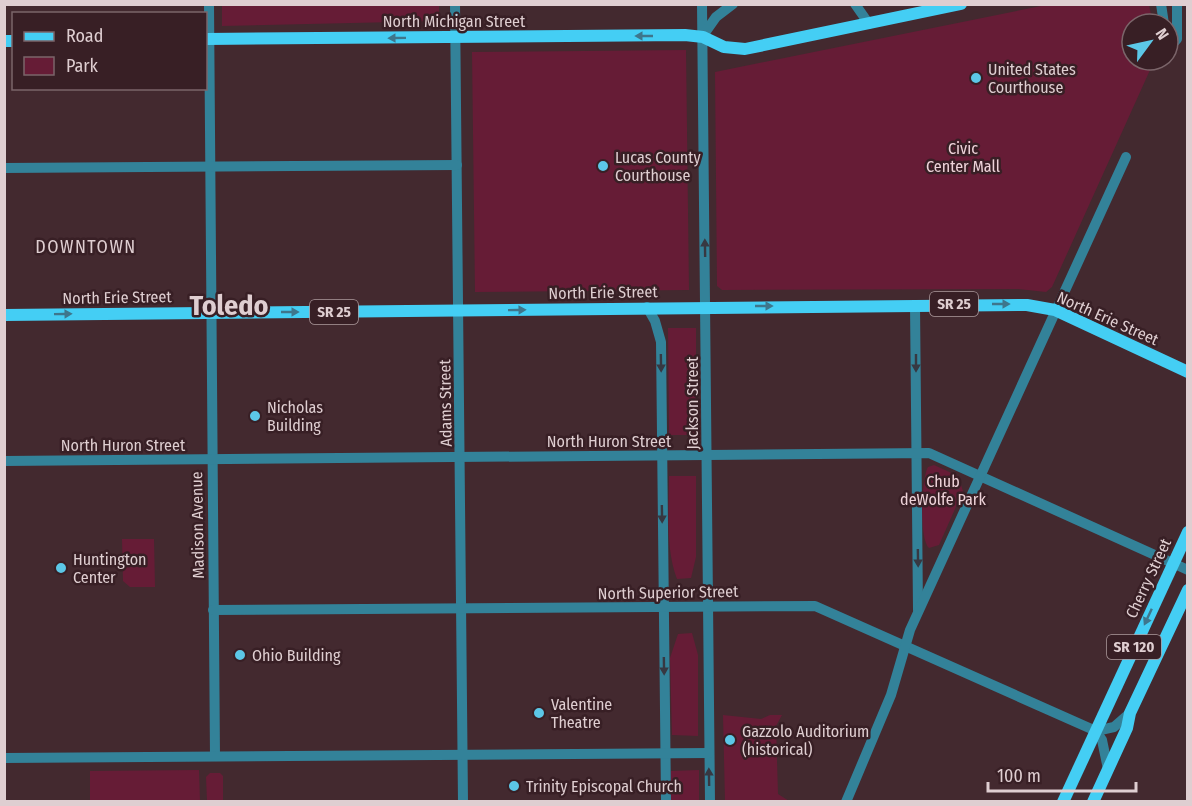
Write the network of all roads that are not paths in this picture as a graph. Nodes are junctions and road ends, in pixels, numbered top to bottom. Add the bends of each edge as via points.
1 (208, 4) edge
2 (455, 4) edge
3 (702, 4) edge
4 (733, 4) edge
5 (855, 4) edge
6 (961, 4) edge
7 (869, 24) junction
8 (456, 37) junction
9 (703, 37) junction
10 (207, 39) edge
11 (1126, 157) dead end
12 (210, 165) junction
13 (457, 165) junction
14 (4, 168) edge
15 (915, 305) junction
16 (706, 306) junction
17 (647, 308) junction
18 (1055, 310) junction
19 (459, 311) junction
20 (210, 313) junction
21 (4, 315) edge
22 (1188, 372) edge
23 (916, 452) junction
24 (662, 456) junction
25 (707, 456) junction
26 (460, 458) junction
27 (212, 459) junction
28 (4, 461) edge
29 (980, 475) junction
30 (1188, 532) edge
31 (1173, 564) junction
32 (1188, 570) edge
33 (1188, 590) edge
34 (663, 607) junction
35 (708, 607) junction
36 (462, 609) junction
37 (213, 610) junction
38 (918, 613) junction
39 (905, 644) junction
40 (1130, 713) junction
41 (1095, 731) junction
42 (665, 753) junction
43 (709, 753) junction
44 (463, 754) junction
45 (215, 756) junction
46 (4, 758) edge
47 (1108, 769) junction
48 (1074, 776) junction
49 (463, 801) edge
50 (666, 801) edge
51 (710, 801) edge
52 (846, 801) edge
53 (1054, 801) edge
54 (1064, 801) edge
55 (1093, 801) edge

1 - 10 street, Madison Avenue
2 - 8 street, Adams Street
3 - 9 street, Jackson Street
4 - 9 street via 709,24
5 - 7 street
6 - 7 main road
7 - 9 main road via 745,49 724,47
9 -> 8 main road, North Michigan Street
8 -> 10 main road, North Michigan Street
8 - 13 street, Adams Street
16 -> 9 street, Jackson Street
10 - 12 street, Madison Avenue
11 - 18 street
12 - 13 street
12 - 14 street
12 - 20 street, Madison Avenue
13 - 19 street, Adams Street
16 -> 15 main road, North Erie Street / SR 25
15 -> 18 main road, North Erie Street / SR 25 via 1027,305
15 -> 23 street
16 - 17 main road, North Erie Street / SR 25
16 - 25 street, Jackson Street
19 -> 17 main road, North Erie Street / SR 25
17 -> 24 street, Jackson Street via 661,342
18 - 22 main road, North Erie Street / SR 25
18 - 29 street
20 -> 19 main road, North Erie Street / SR 25
19 - 26 street, Adams Street
21 -> 20 main road, North Erie Street / SR 25
20 - 27 street, Madison Avenue
23 - 25 street, North Huron Street
23 - 29 street, North Huron Street via 934,454
23 -> 38 street
24 - 25 street, North Huron Street
24 - 26 street, North Huron Street
24 -> 34 street, Jackson Street
25 - 35 street, Jackson Street
26 - 27 street, North Huron Street
26 - 36 street, Adams Street
27 - 28 street, North Huron Street
27 - 37 street, Madison Avenue
29 - 31 street, North Huron Street
29 - 38 street
30 - 31 main road, Cherry Street / SR 120
31 - 32 street, North Huron Street
31 -> 41 main road, Cherry Street / SR 120
33 - 40 main road, SR 120
34 - 35 street, North Superior Street
34 - 36 street, North Superior Street
34 -> 42 street, Jackson Street
35 - 39 street, North Superior Street via 815,606
35 - 43 street, Jackson Street
36 - 37 street, North Superior Street
36 - 44 street, Adams Street
37 - 45 street, Madison Avenue
38 - 39 street
39 - 41 street, North Superior Street
39 - 52 street via 891,695
40 - 41 street via 1114,727
40 - 47 main road, SR 120
41 - 47 street via 1102,740
41 - 48 main road, Cherry Street / SR 120
42 - 43 street
42 - 44 street
42 - 50 street, Jackson Street
51 -> 43 street, Jackson Street
44 - 45 street
44 - 49 street, Adams Street
45 - 46 street
47 - 55 main road, SR 120
48 - 53 main road
48 - 54 main road, Cherry Street / SR 120

